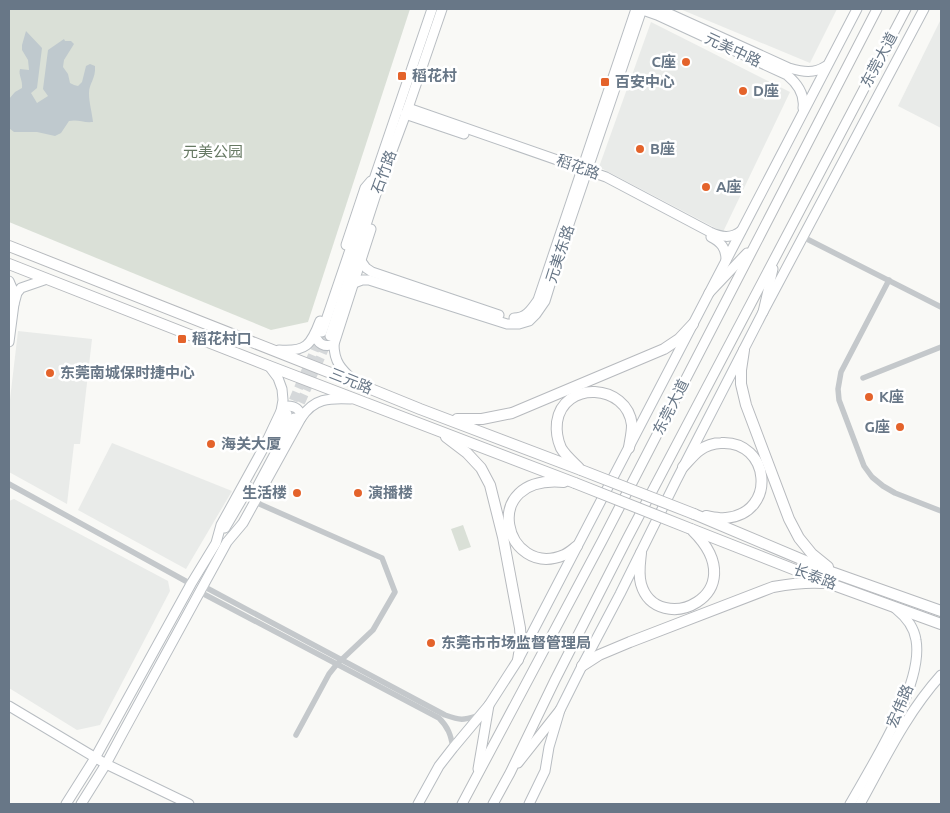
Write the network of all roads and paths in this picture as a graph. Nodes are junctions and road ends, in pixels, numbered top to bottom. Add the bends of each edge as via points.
1 (432, 9) edge
2 (442, 9) edge
3 (636, 9) edge
4 (642, 9) edge
5 (659, 9) edge
6 (857, 9) edge
7 (877, 9) edge
8 (906, 9) edge
9 (924, 9) edge
10 (826, 66) junction
11 (406, 111) junction
12 (803, 111) junction
13 (584, 171) junction
14 (377, 180) junction
15 (742, 230) junction
16 (803, 237) junction
17 (9, 246) edge
18 (754, 246) junction
19 (776, 256) junction
20 (361, 260) junction
21 (726, 261) junction
22 (9, 264) edge
23 (47, 279) junction
24 (889, 280) junction
25 (9, 281) edge
26 (354, 283) junction
27 (708, 293) junction
28 (14, 304) junction
29 (941, 307) edge
30 (763, 312) junction
31 (693, 324) junction
32 (325, 336) junction
33 (9, 342) edge
34 (941, 347) edge
35 (273, 350) junction
36 (744, 350) junction
37 (269, 366) junction
38 (863, 378) dead end
39 (356, 382) junction
40 (357, 399) junction
41 (291, 415) junction
42 (445, 418) junction
43 (438, 430) junction
44 (629, 448) junction
45 (683, 467) junction
46 (582, 470) junction
47 (575, 483) junction
48 (9, 484) edge
49 (255, 502) junction
50 (941, 511) edge
51 (694, 514) junction
52 (690, 529) junction
53 (227, 542) junction
54 (577, 546) junction
55 (641, 553) junction
56 (834, 573) junction
57 (191, 584) junction
58 (831, 584) junction
59 (202, 589) junction
60 (894, 607) junction
61 (941, 610) edge
62 (941, 624) edge
63 (518, 660) junction
64 (339, 662) junction
65 (582, 666) junction
66 (941, 675) edge
67 (489, 705) junction
68 (9, 706) edge
69 (560, 710) junction
70 (482, 714) junction
71 (296, 735) dead end
72 (453, 748) junction
73 (96, 758) junction
74 (106, 764) junction
75 (510, 772) junction
76 (476, 778) junction
77 (66, 804) edge
78 (81, 804) edge
79 (189, 804) edge
80 (418, 804) edge
81 (462, 804) edge
82 (493, 804) edge
83 (529, 804) edge
84 (850, 804) edge
85 (860, 804) edge

1 - 14 street, 石竹路
2 - 11 street, 石竹路
3 - 13 street, 元美东路
4 - 12 street, 元美中路 via 787,75 803,96
4 - 13 street, 元美东路
5 - 10 street, 元美中路 via 789,68 815,71
6 - 10 street
7 - 18 street, 东莞大道
8 - 19 street, 东莞大道
9 - 16 street
10 - 12 street
11 - 13 street, 稻花路
11 - 14 street, 石竹路
12 - 15 street
13 - 15 street, 稻花路 via 606,177 720,236 736,235
13 - 20 street, 元美东路 via 538,300 525,316 507,318 372,272
13 - 21 street, 稻花路 via 719,241
13 - 26 street, 元美东路 via 545,301 529,322 507,324 369,280
14 - 20 street via 382,194
14 - 32 street, 石竹路
15 - 21 street
16 - 24 street
16 - 30 street
17 - 35 highway, 三元路
18 - 27 street
18 - 76 street, 东莞大道
19 - 30 street
19 - 75 street, 东莞大道 via 559,671
20 - 26 street
21 - 27 street
22 - 23 highway, 三元路
23 - 28 street via 21,288
23 - 37 highway, 三元路
24 - 29 street
24 - 50 street via 841,372 839,400 864,466 872,477 895,493
25 - 28 street
26 - 32 street
27 - 31 street
28 - 33 street
30 - 36 street
31 - 42 highway via 664,349 512,413 482,419
31 - 44 street
32 - 35 street via 302,348
32 - 39 street via 340,368
34 - 38 street
35 - 39 highway, 三元路
36 - 45 street
36 - 56 highway via 741,384 746,405 789,518 812,554
37 - 40 highway, 三元路
37 - 41 street via 278,378 283,400
39 - 42 highway, 三元路
40 - 41 street via 322,400
40 - 43 highway, 三元路
41 - 49 street
41 - 53 street
41 - 57 street via 264,447 221,525 216,543
42 - 46 highway, 三元路
43 - 47 highway, 三元路
43 - 63 highway via 467,453 481,468 490,485 520,628
44 - 46 highway via 632,425 626,407 601,392 578,395 563,407 558,416 557,438 562,450
44 - 54 street
45 - 51 highway via 700,450 716,443 731,442 752,455 761,473 760,494 752,507 726,518
45 - 55 street
46 - 51 highway, 三元路, bridge
47 - 52 highway, 三元路, bridge
47 - 54 highway via 537,483 517,495 509,515 516,544 533,556 556,558
48 - 57 street
49 - 53 street via 244,523
49 - 64 street via 382,558 395,592 373,630
51 - 56 highway, 长泰路
52 - 55 highway via 708,549 715,570 710,590 697,603 679,609 653,602 640,582
52 - 58 highway, 长泰路
53 - 59 street
54 - 63 street
55 - 65 street
56 - 61 highway, 长泰路
57 - 73 street
58 - 60 highway, 长泰路
58 - 65 highway via 812,582 774,587 630,642
59 - 64 street
59 - 74 street
60 - 62 highway, 长泰路
60 - 84 street, 宏伟路 via 910,623 916,638 916,665 900,712
63 - 67 street
64 - 70 street via 457,720
64 - 71 street via 329,674
64 - 72 street via 439,718 449,729
65 - 69 street
66 - 85 street, 宏伟路 via 908,717
67 - 70 street
67 - 76 street
68 - 73 street
69 - 75 street
69 - 83 street via 545,771
70 - 72 street
72 - 80 street
73 - 74 street
73 - 77 street
74 - 78 street
74 - 79 street
75 - 82 street, 东莞大道
76 - 81 street, 东莞大道

